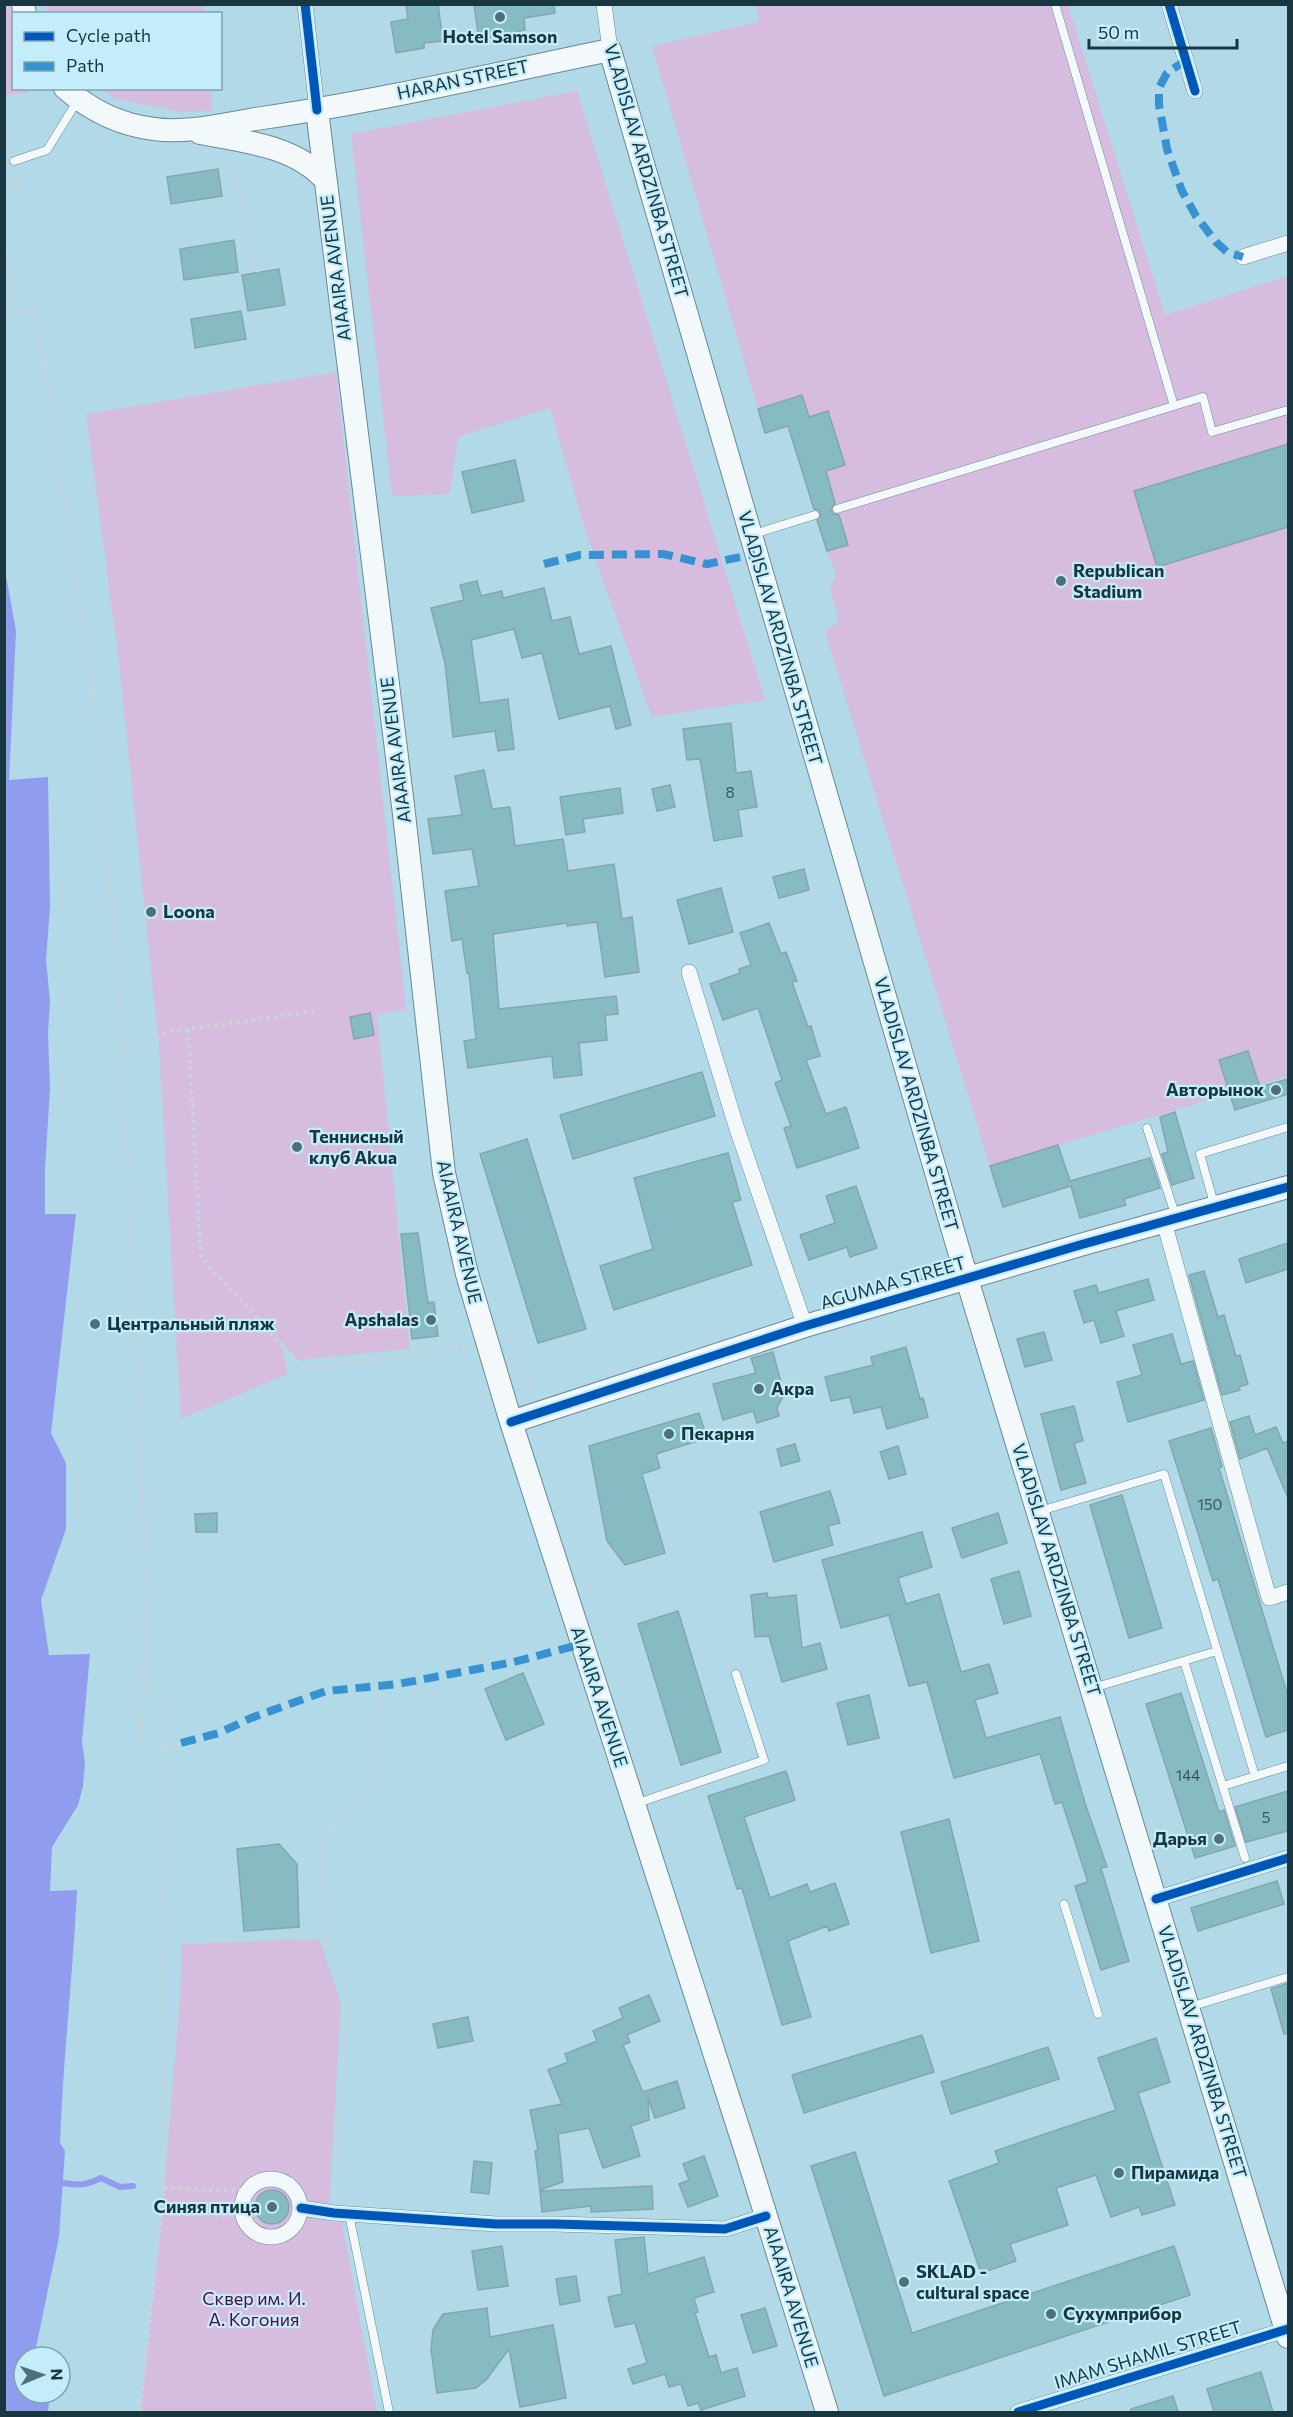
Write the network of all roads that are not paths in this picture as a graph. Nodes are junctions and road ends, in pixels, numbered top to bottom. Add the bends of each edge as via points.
1 (305, 4) edge
2 (604, 4) edge
3 (1055, 4) edge
4 (1169, 4) edge
5 (610, 50) junction
6 (1195, 91) dead end
7 (71, 94) edge
8 (317, 110) junction
9 (181, 129) junction
10 (14, 161) dead end
11 (326, 181) junction
12 (1288, 243) edge
13 (1243, 258) dead end
14 (1174, 406) junction
15 (1288, 410) edge
16 (837, 508) dead end
17 (815, 515) dead end
18 (749, 535) junction
19 (689, 972) dead end
20 (1288, 1127) edge
21 (1147, 1128) dead end
22 (1288, 1187) edge
23 (1215, 1208) junction
24 (1170, 1220) junction
25 (967, 1279) junction
26 (805, 1326) junction
27 (510, 1422) junction
28 (1038, 1512) junction
29 (1288, 1592) edge
30 (1217, 1651) junction
31 (1184, 1661) junction
32 (736, 1674) dead end
33 (1092, 1688) junction
34 (1288, 1766) edge
35 (1255, 1776) junction
36 (1223, 1786) junction
37 (634, 1805) junction
38 (1245, 1858) dead end
39 (1288, 1858) edge
40 (1156, 1899) junction
41 (1064, 1905) dead end
42 (1288, 1977) edge
43 (1189, 2007) junction
44 (1098, 2014) dead end
45 (301, 2208) junction
46 (341, 2213) junction
47 (766, 2216) junction
48 (1288, 2332) edge
49 (389, 2412) edge
50 (827, 2412) edge
51 (1018, 2412) edge

1 - 8 street, AIAAIRA AVENUE
2 - 5 street, VLADISLAV ARDZINBA STREET
3 - 14 lane
4 - 6 street
5 - 8 main road, HARAN STREET
5 - 18 main road, VLADISLAV ARDZINBA STREET
7 - 9 main road via 124,124
7 - 10 lane via 47,150
8 - 9 main road, HARAN STREET
8 - 11 main road, AIAAIRA AVENUE
9 - 11 main road via 296,157 315,168
11 - 27 main road, AIAAIRA AVENUE via 444,1173 467,1274
12 - 13 street
14 - 15 lane via 1203,397 1212,432
14 - 16 lane
17 - 18 lane
18 - 25 main road, VLADISLAV ARDZINBA STREET
19 - 26 street via 736,1126
20 - 23 lane via 1200,1154
21 - 24 lane
22 - 23 main road, AGUMAA STREET
23 - 24 main road, AGUMAA STREET
24 - 25 main road, AGUMAA STREET
24 - 29 street via 1269,1598
25 - 26 main road, AGUMAA STREET
25 - 28 main road, VLADISLAV ARDZINBA STREET
26 - 27 main road, AGUMAA STREET
27 - 37 main road, AIAAIRA AVENUE
28 - 30 lane via 1164,1474
28 - 33 main road, VLADISLAV ARDZINBA STREET
30 - 31 lane
30 - 35 lane
31 - 33 lane
31 - 36 lane
32 - 37 lane via 764,1760
33 - 40 main road, VLADISLAV ARDZINBA STREET
34 - 35 lane
35 - 36 lane
36 - 38 lane
37 - 47 main road, AIAAIRA AVENUE
39 - 40 street
40 - 43 main road, VLADISLAV ARDZINBA STREET
41 - 44 lane
42 - 43 lane
43 - 48 main road, VLADISLAV ARDZINBA STREET
45 - 45 street via 293,2189 275,2179 254,2184 242,2207 247,2225 265,2237 285,2234 293,2228
45 - 46 street
46 - 47 street via 496,2224 725,2229
46 - 49 lane
47 - 50 main road, AIAAIRA AVENUE
48 - 51 street, IMAM SHAMIL STREET

